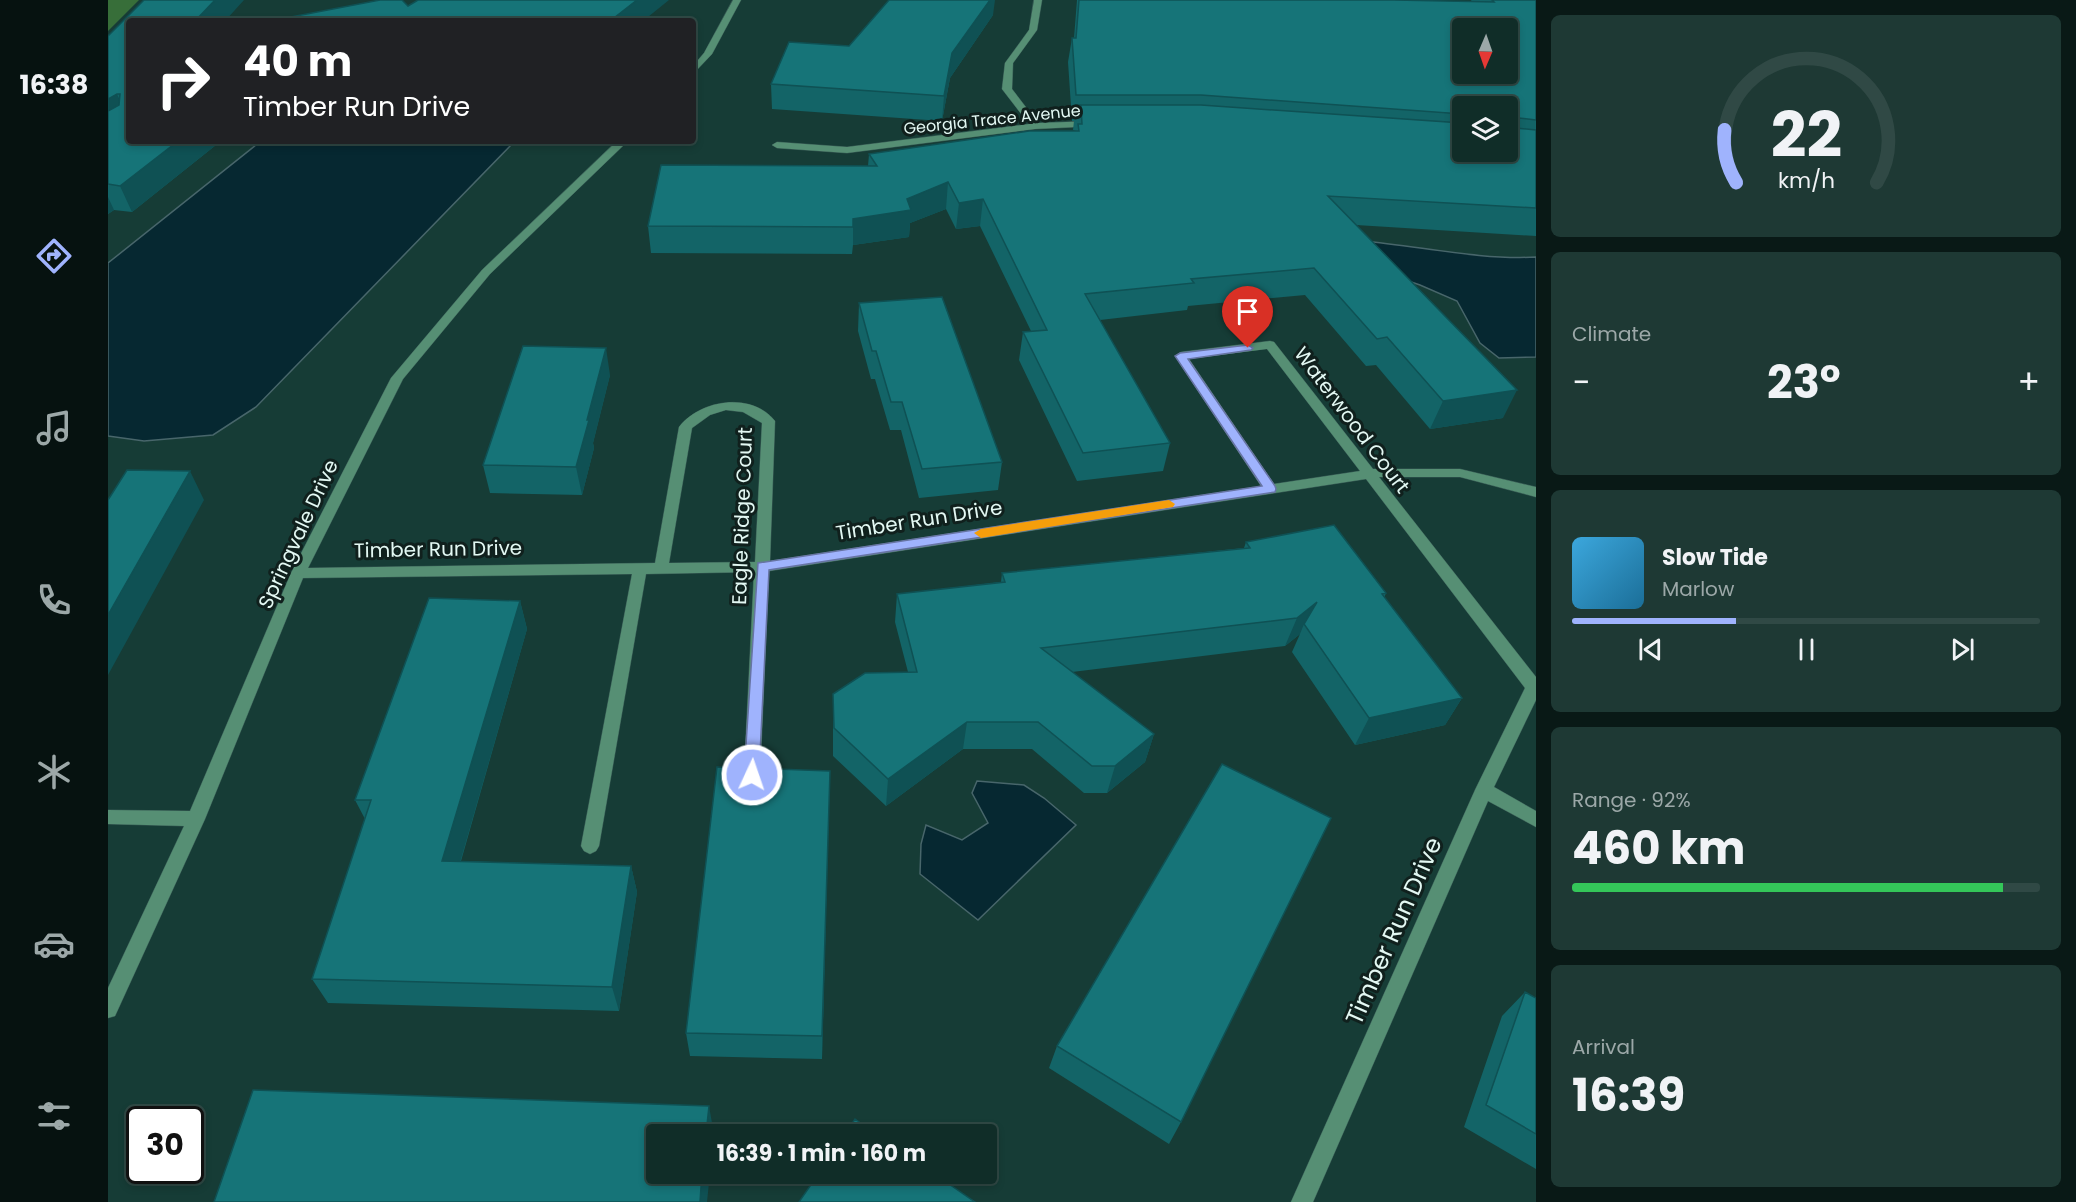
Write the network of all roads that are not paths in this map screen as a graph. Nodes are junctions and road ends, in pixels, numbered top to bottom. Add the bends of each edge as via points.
1 (736, 0) edge
2 (1038, 0) edge
3 (696, 52) edge
4 (708, 54) junction
5 (696, 68) edge
6 (1103, 124) edge
7 (1035, 126) junction
8 (620, 144) edge
9 (777, 145) dead end
10 (1369, 474) junction
11 (1270, 489) junction
12 (1535, 495) edge
13 (763, 567) junction
14 (661, 568) junction
15 (640, 569) junction
16 (298, 573) junction
17 (1535, 686) edge
18 (752, 775) edge
19 (1484, 790) junction
20 (108, 817) edge
21 (196, 819) junction
22 (1536, 820) edge
23 (590, 846) dead end
24 (108, 1009) edge
25 (1302, 1202) edge

1 - 4 street
2 - 7 street via 1033,30 1009,63 1007,89
3 - 4 street
4 - 5 street
6 - 7 street, Georgia Trace Avenue
7 - 9 street, Georgia Trace Avenue via 847,150
8 - 16 street, Springvale Drive via 486,272 397,378
10 - 11 street, Timber Run Drive
10 - 11 street, Waterwood Court via 1270,345 1180,356
10 - 12 street, Timber Run Drive via 1460,473
10 - 17 street, Waterwood Court
11 - 13 street, Timber Run Drive
13 - 14 street, Timber Run Drive
13 - 14 street, Eagle Ridge Court via 769,421 747,408 730,406 702,413 686,428
13 - 18 street, Eagle Ridge Court
14 - 15 street, Timber Run Drive
15 - 16 street, Timber Run Drive
15 - 23 street
16 - 21 street, Springvale Drive
17 - 19 street, Timber Run Drive
19 - 22 street
19 - 25 street, Timber Run Drive
20 - 21 street
21 - 24 street, Springvale Drive

